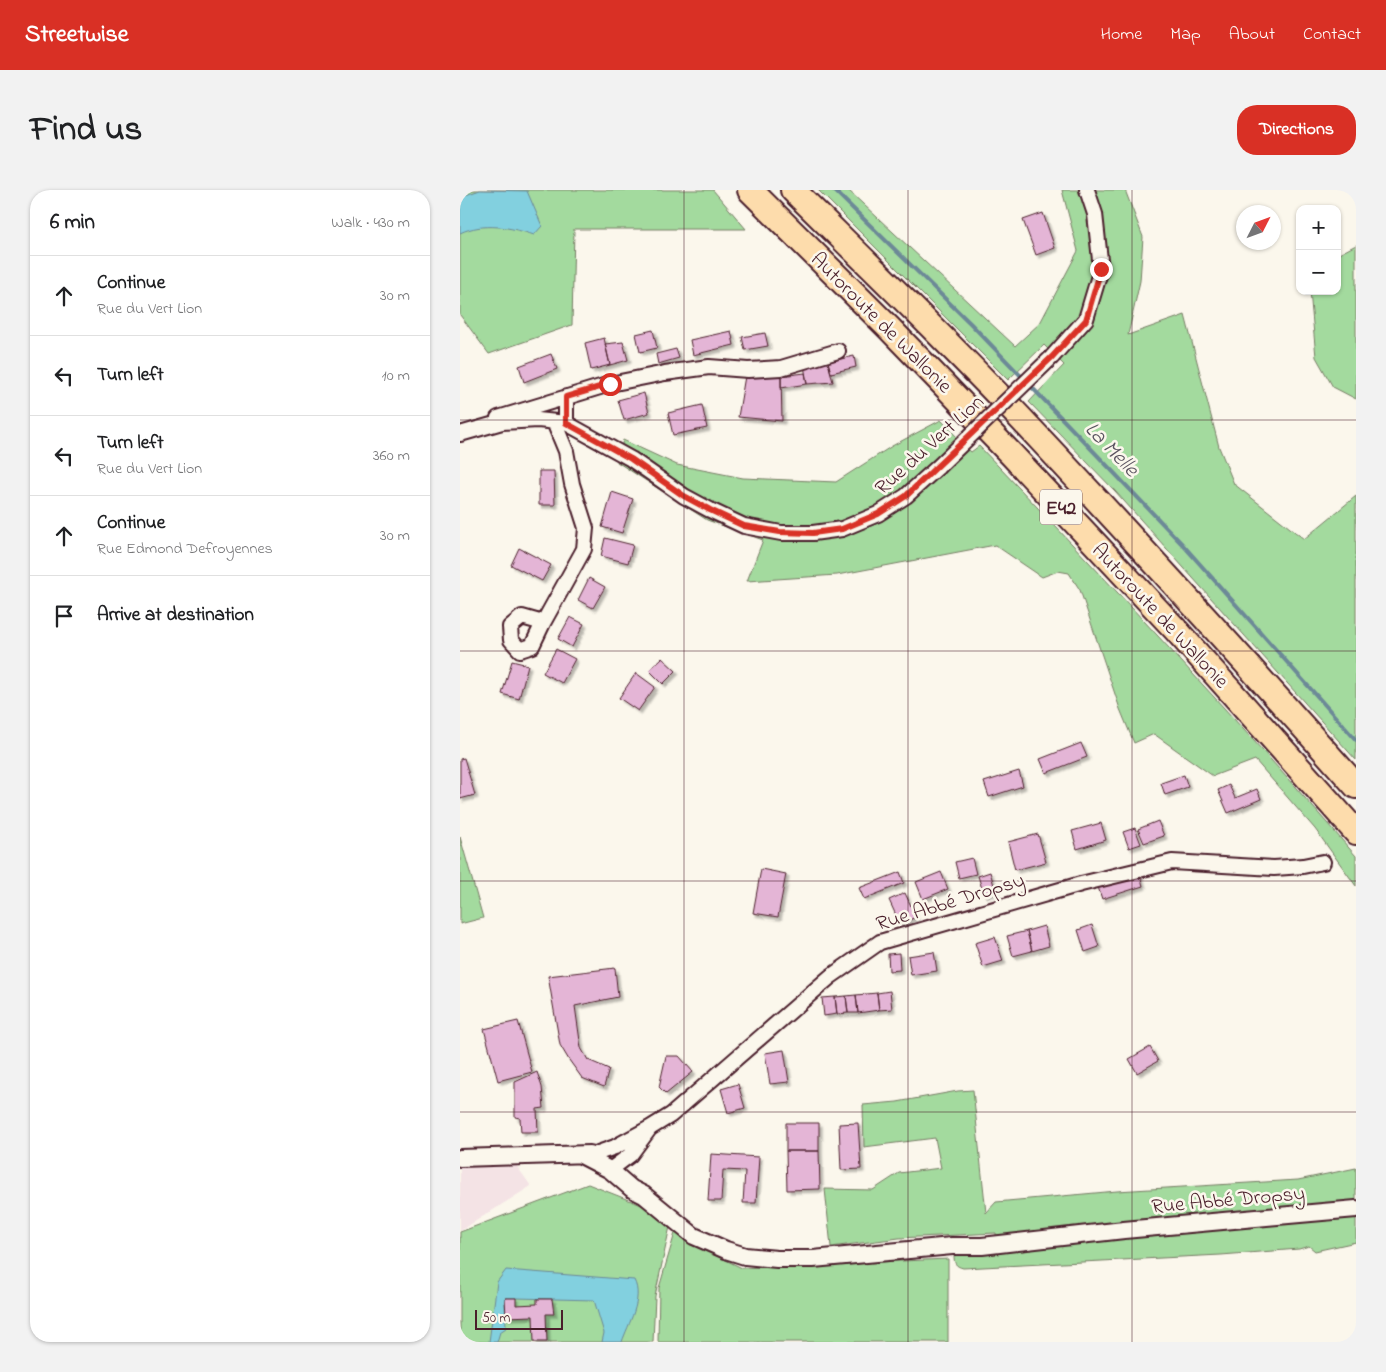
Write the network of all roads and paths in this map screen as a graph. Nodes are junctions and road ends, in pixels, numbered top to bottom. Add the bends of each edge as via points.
1 (750, 190) edge
2 (793, 190) edge
3 (1087, 190) edge
4 (838, 351) dead end
5 (566, 397) junction
6 (560, 422) junction
7 (489, 425) junction
8 (463, 432) edge
9 (542, 623) dead end
10 (1356, 786) edge
11 (1356, 832) edge
12 (1322, 862) dead end
13 (650, 1128) junction
14 (598, 1153) junction
15 (582, 1154) junction
16 (460, 1158) edge
17 (614, 1167) junction
18 (1356, 1208) edge

1 - 11 highway, Autoroute de Wallonie / E42 via 1012,455 1176,630
2 - 10 highway, Autoroute de Wallonie / E42 via 1038,437
3 - 6 street, Rue du Vert Lion, bridge via 1095,214 1101,269 1086,320 938,467 906,496 878,514 842,529 813,533 744,526 684,496 631,459
4 - 5 street via 781,368 709,367 610,384
5 - 6 street
5 - 7 street via 500,417
6 - 7 street via 538,420
6 - 9 street via 572,484 586,528 584,548
7 - 8 street
12 - 13 street, Rue Abbé Dropsy via 1274,868 1172,862 1081,884 880,942 830,977 670,1115
13 - 14 street, Rue Abbé Dropsy
13 - 17 street, Rue Abbé Dropsy via 630,1155
14 - 15 street, Rue Abbé Dropsy
14 - 17 street, Rue Abbé Dropsy
15 - 16 street, Rue Abbé Dropsy
15 - 17 street, Rue Abbé Dropsy
17 - 18 street, Rue Abbé Dropsy via 632,1189 694,1236 745,1256 777,1259 982,1246

